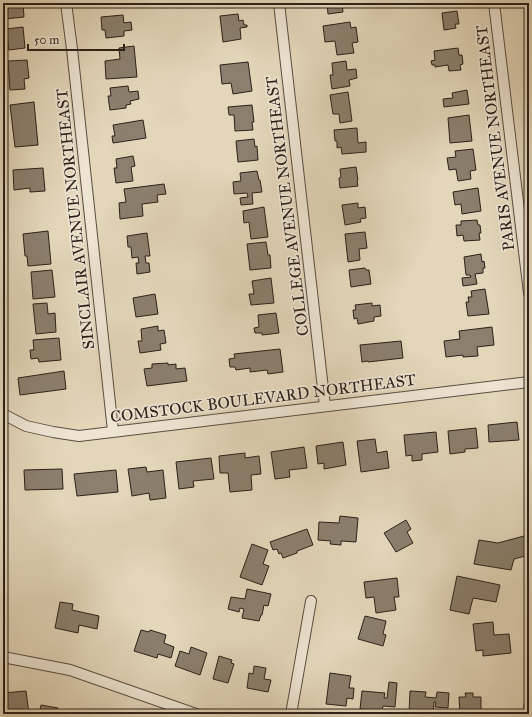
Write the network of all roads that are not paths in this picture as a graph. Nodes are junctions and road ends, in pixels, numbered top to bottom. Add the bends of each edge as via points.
1 (66, 3) edge
2 (279, 3) edge
3 (494, 3) edge
4 (529, 293) edge
5 (529, 382) edge
6 (325, 406) junction
7 (3, 414) edge
8 (113, 431) junction
9 (311, 601) dead end
10 (3, 657) edge
11 (196, 714) edge
12 (291, 714) edge

1 - 8 street, SINCLAIR AVENUE NORTHEAST
2 - 6 street, COLLEGE AVENUE NORTHEAST
3 - 4 street, PARIS AVENUE NORTHEAST
5 - 6 street, COMSTOCK BOULEVARD NORTHEAST
6 - 8 street, COMSTOCK BOULEVARD NORTHEAST
7 - 8 street, COMSTOCK BOULEVARD NORTHEAST via 26,426 53,432 79,436
9 - 12 street
10 - 11 street via 70,670

